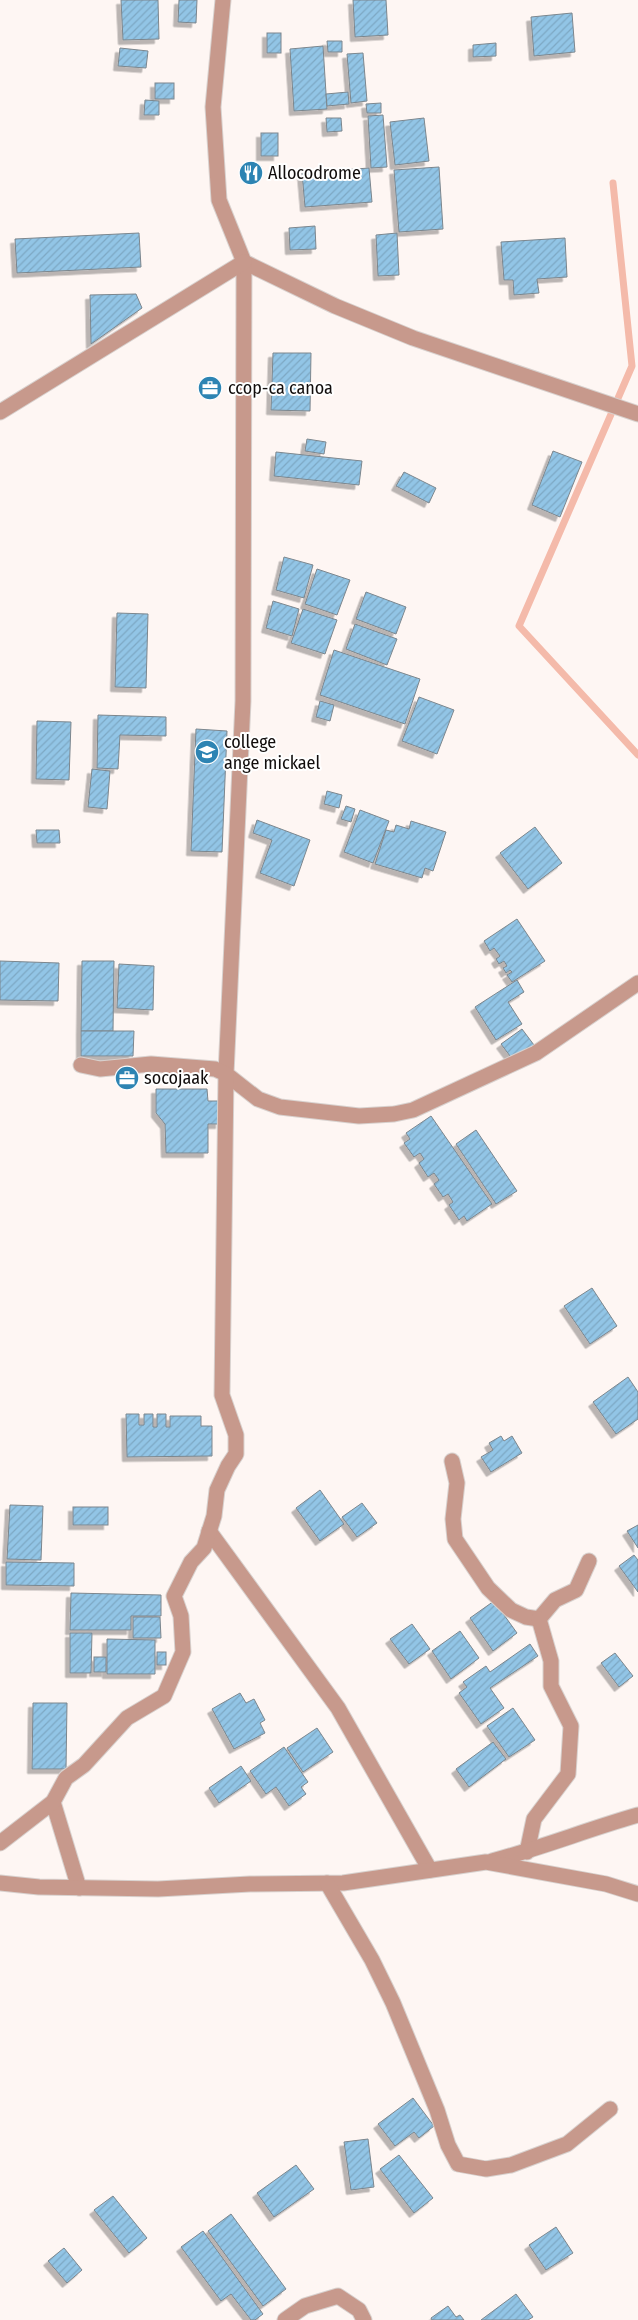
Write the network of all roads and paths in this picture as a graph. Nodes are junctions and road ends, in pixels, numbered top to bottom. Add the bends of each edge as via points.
1 (223, 0) edge
2 (244, 262) junction
3 (0, 412) edge
4 (638, 414) edge
5 (638, 983) edge
6 (81, 1065) dead end
7 (226, 1074) junction
8 (452, 1461) dead end
9 (209, 1531) junction
10 (589, 1561) dead end
11 (539, 1619) junction
12 (52, 1802) junction
13 (638, 1814) edge
14 (0, 1843) edge
15 (527, 1852) junction
16 (486, 1862) junction
17 (430, 1870) junction
18 (0, 1883) edge
19 (327, 1883) junction
20 (79, 1888) junction
21 (638, 1894) edge
22 (610, 2109) dead end
23 (285, 2320) edge
24 (364, 2320) edge

1 - 2 street via 213,107 219,200
2 - 3 street
2 - 4 street via 335,306 413,338
2 - 7 street via 243,701
5 - 7 street via 536,1053 413,1110 359,1116 280,1107 258,1099
6 - 7 street via 100,1069 152,1064 215,1069
7 - 9 street via 222,1395 237,1444 236,1454 217,1490
8 - 11 street via 457,1483 453,1520 455,1539 488,1588 511,1610
9 - 12 street via 204,1548 191,1562 174,1596 181,1616 183,1652 164,1696 127,1718 84,1765 66,1778
9 - 17 street via 338,1708
10 - 11 street via 576,1590 555,1600
11 - 15 street via 551,1661 551,1686 571,1726 568,1774 534,1819
12 - 14 street
12 - 20 street
13 - 15 street via 583,1830
15 - 16 street
16 - 17 street
16 - 21 street via 606,1884
17 - 19 street
18 - 20 street
19 - 20 street via 158,1889
19 - 22 street via 393,2003 458,2164 486,2169 511,2165 567,2144
23 - 24 street via 305,2306 338,2296 359,2310

